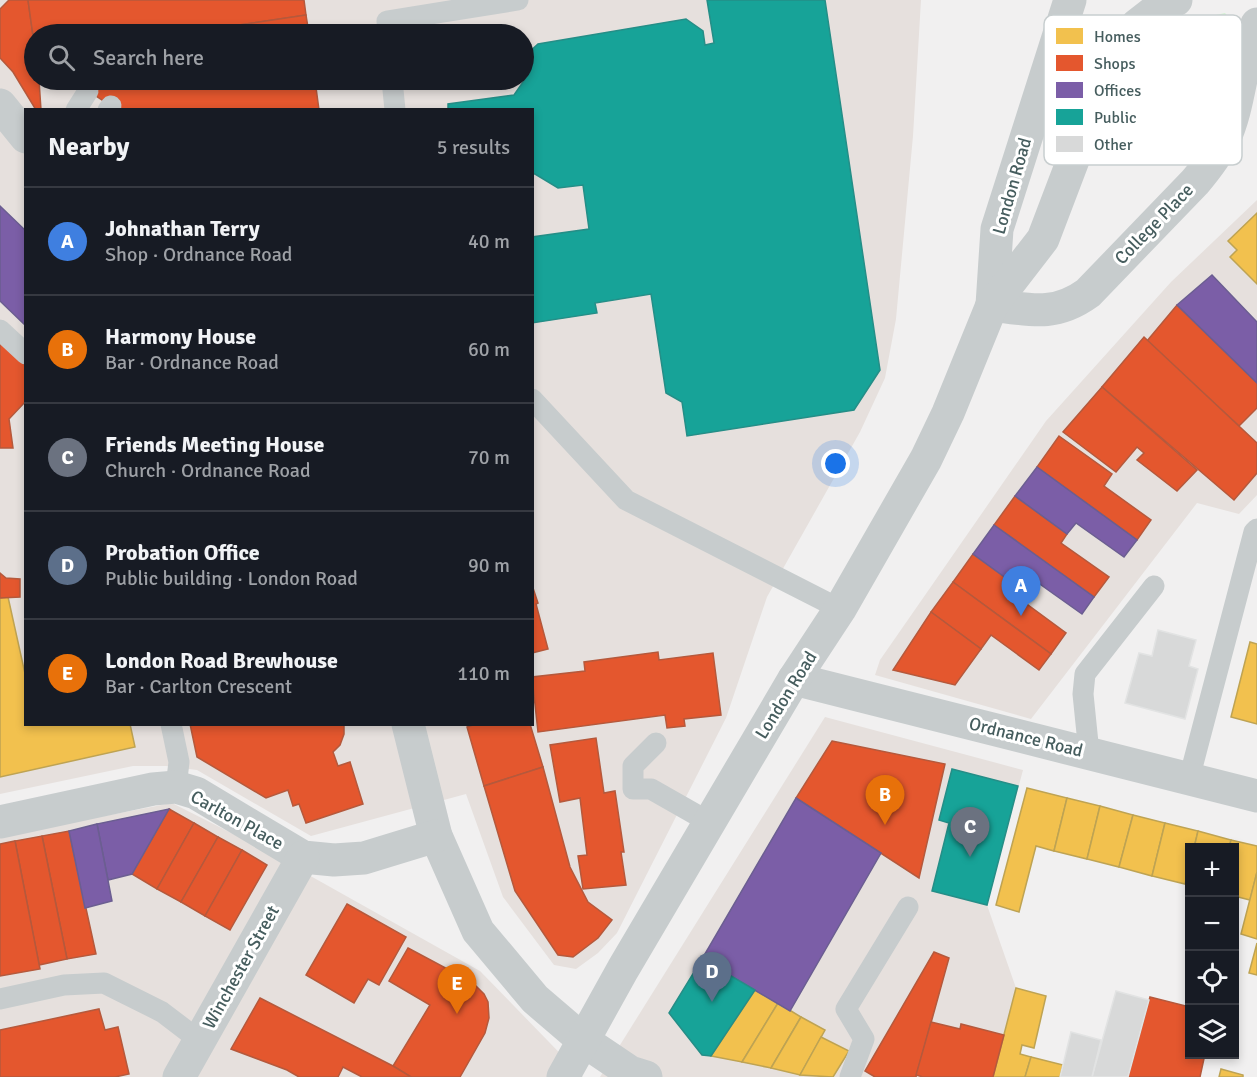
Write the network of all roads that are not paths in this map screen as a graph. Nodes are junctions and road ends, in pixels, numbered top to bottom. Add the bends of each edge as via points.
1 (518, 0) edge
2 (1070, 0) edge
3 (1176, 0) edge
4 (1065, 15) edge
5 (1150, 15) edge
6 (387, 24) edge
7 (1257, 24) edge
8 (1242, 70) edge
9 (1044, 82) edge
10 (393, 90) edge
11 (88, 91) dead end
12 (0, 105) edge
13 (77, 108) edge
14 (395, 108) edge
15 (24, 135) edge
16 (1071, 165) edge
17 (1208, 165) edge
18 (992, 305) junction
19 (0, 330) edge
20 (24, 352) edge
21 (534, 401) edge
22 (1257, 529) edge
23 (1154, 586) dead end
24 (840, 609) junction
25 (794, 679) junction
26 (171, 726) edge
27 (408, 726) edge
28 (656, 743) dead end
29 (1089, 753) junction
30 (1189, 778) junction
31 (176, 787) junction
32 (1257, 796) edge
33 (0, 822) edge
34 (710, 822) junction
35 (436, 836) junction
36 (303, 857) junction
37 (908, 907) dead end
38 (0, 999) edge
39 (200, 1041) junction
40 (584, 1041) junction
41 (179, 1077) edge
42 (563, 1077) edge
43 (646, 1077) edge
44 (850, 1077) edge

1 - 6 lane
2 - 4 street, London Road
3 - 5 street, London Road
7 - 8 street, College Place
9 - 18 street, London Road via 997,229
10 - 14 lane
11 - 13 lane
12 - 15 street
16 - 18 street, London Road via 1043,239
17 - 18 street, College Place via 1088,293 1074,303 1046,311
18 - 24 street, London Road via 940,430
19 - 20 lane
21 - 24 lane via 626,500
22 - 30 lane
23 - 29 lane via 1085,674 1083,694
24 - 25 street, London Road
25 - 29 street, Ordnance Road
25 - 34 street, London Road
26 - 31 lane via 179,762
27 - 35 street
28 - 34 lane via 633,766 633,789 651,789
29 - 30 street, Ordnance Road
30 - 32 street, Ordnance Road
31 - 33 street, Carlton Place
31 - 36 street, Carlton Place via 196,794
34 - 40 street, London Road
35 - 36 street, Carlton Place via 364,858
35 - 40 street via 478,931 535,999
36 - 39 street, Winchester Street
37 - 44 lane via 846,1009 864,1039
38 - 39 lane via 64,985 104,983 162,1012
39 - 41 street, Winchester Street
40 - 42 street, London Road
40 - 43 street via 630,1072

